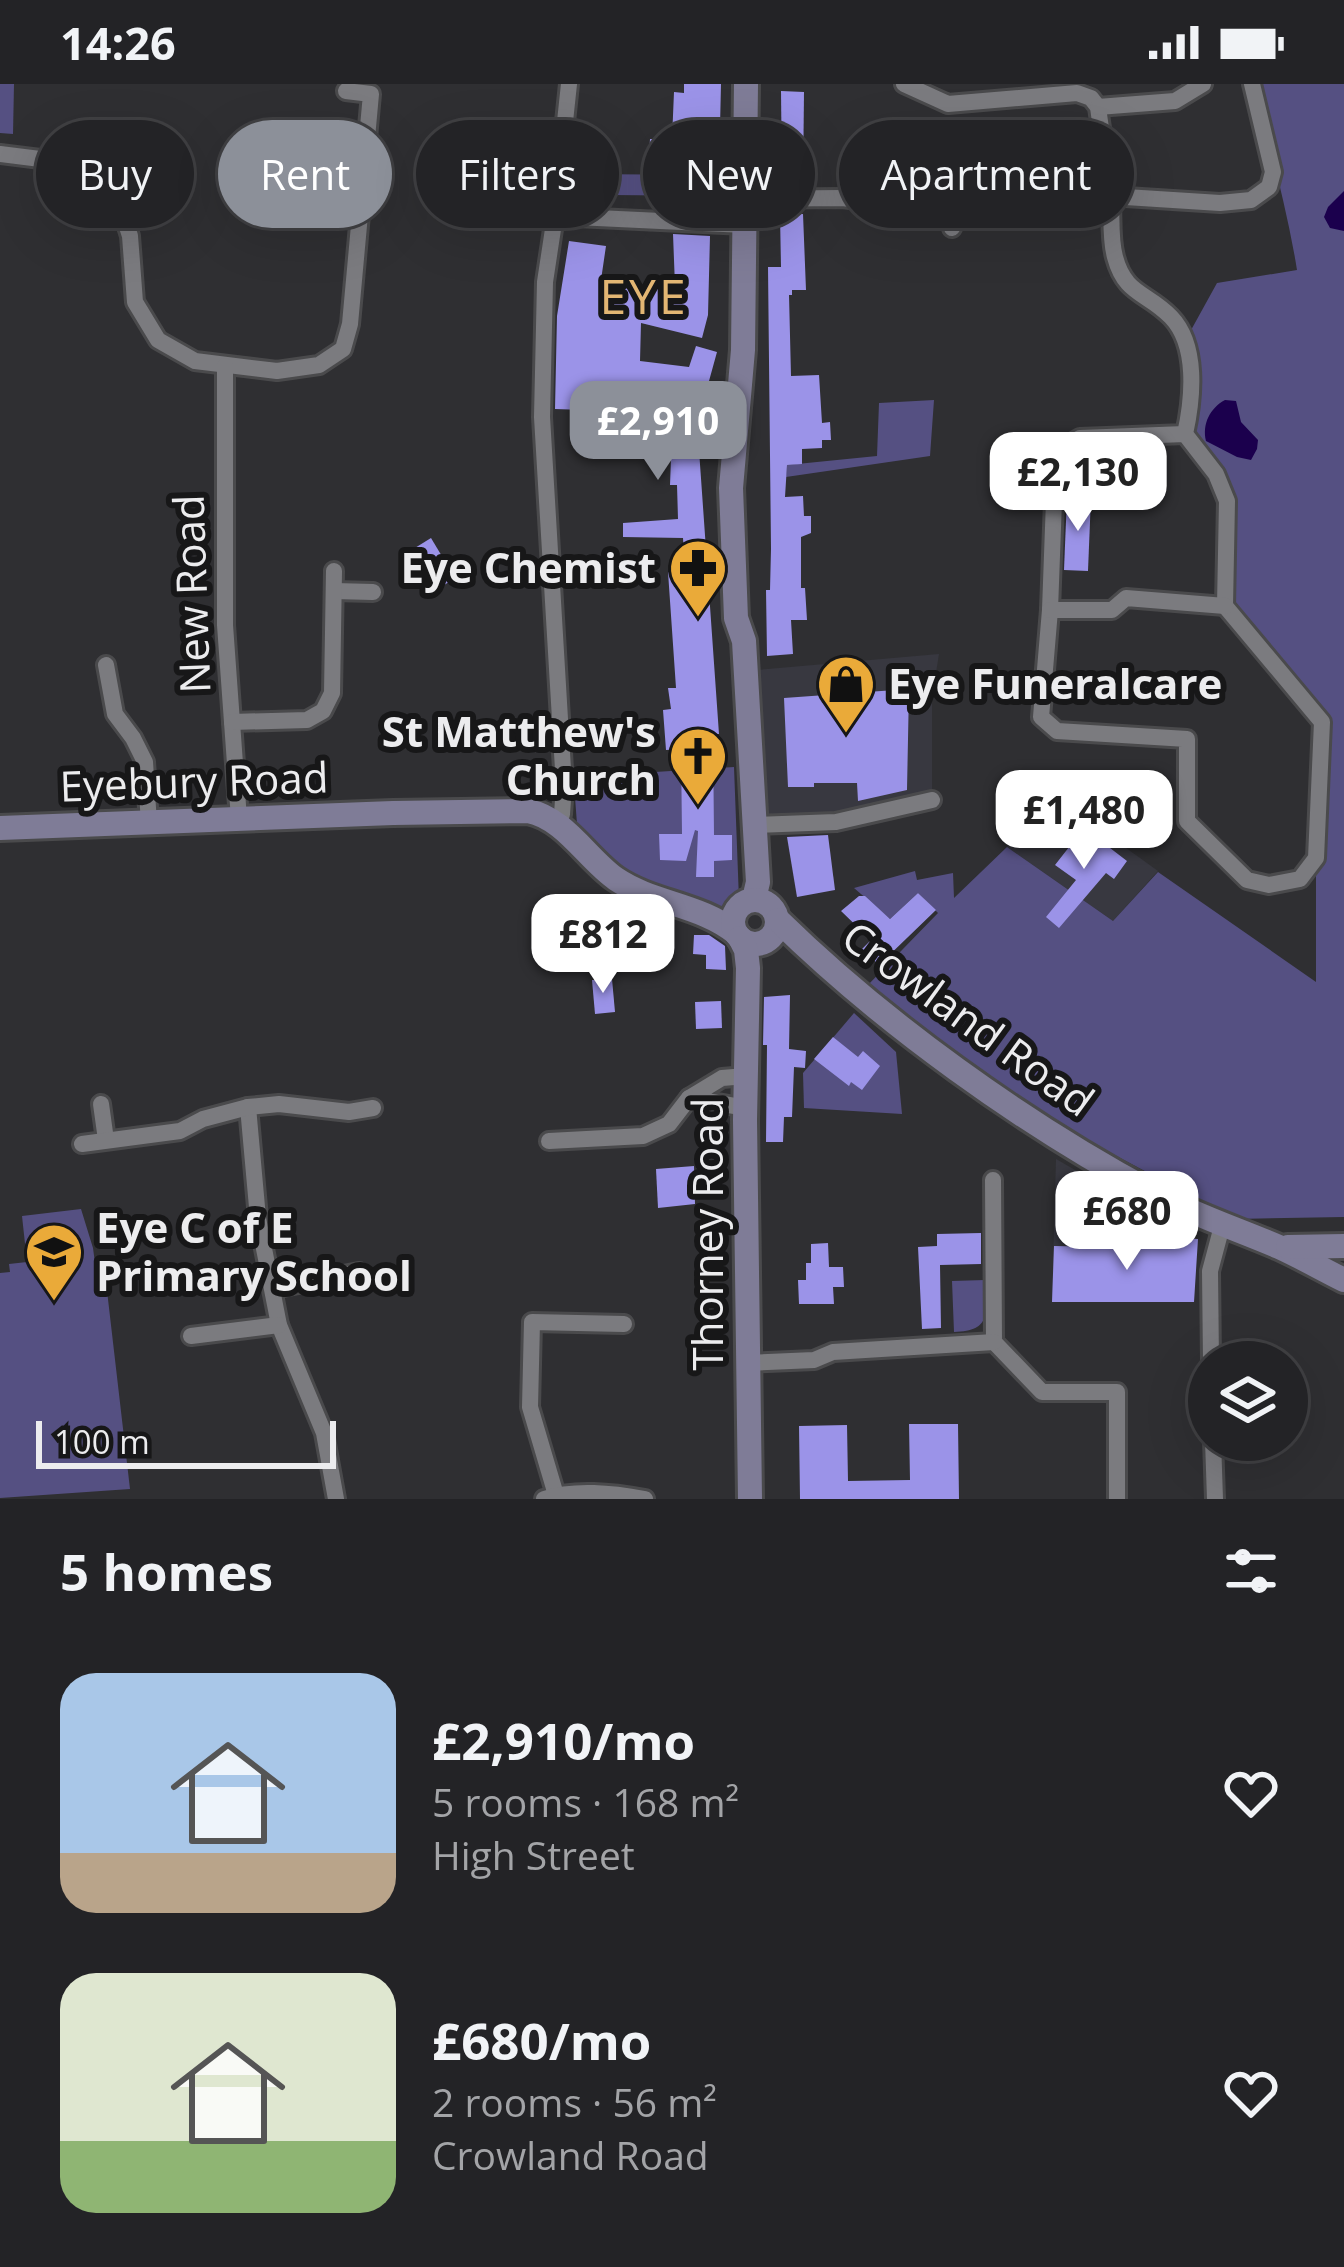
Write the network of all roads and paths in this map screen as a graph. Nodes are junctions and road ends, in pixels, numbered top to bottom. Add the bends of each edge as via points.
1 (569, 84) edge
2 (746, 84) edge
3 (904, 84) edge
4 (1203, 84) edge
5 (1252, 84) edge
6 (346, 91) dead end
7 (1098, 107) junction
8 (565, 120) edge
9 (745, 120) edge
10 (1100, 120) edge
11 (0, 154) edge
12 (1134, 197) edge
13 (553, 228) edge
14 (745, 228) edge
15 (1113, 228) edge
16 (224, 366) junction
17 (1185, 434) junction
18 (334, 572) dead end
19 (334, 591) junction
20 (373, 592) dead end
21 (1225, 606) junction
22 (1050, 610) junction
23 (106, 665) dead end
24 (232, 722) junction
25 (932, 800) dead end
26 (239, 819) junction
27 (149, 824) junction
28 (557, 825) junction
29 (756, 825) junction
30 (0, 829) edge
31 (753, 918) junction
32 (746, 1076) junction
33 (689, 1098) junction
34 (101, 1104) dead end
35 (248, 1107) junction
36 (373, 1108) dead end
37 (746, 1108) junction
38 (106, 1140) junction
39 (549, 1142) dead end
40 (82, 1144) dead end
41 (992, 1180) dead end
42 (1222, 1226) junction
43 (1344, 1246) edge
44 (1280, 1247) junction
45 (359, 1272) dead end
46 (1344, 1280) edge
47 (273, 1289) junction
48 (279, 1324) junction
49 (624, 1324) dead end
50 (191, 1336) dead end
51 (1211, 1341) edge
52 (994, 1342) junction
53 (748, 1363) junction
54 (1214, 1461) edge
55 (550, 1497) edge
56 (335, 1499) edge
57 (645, 1499) edge
58 (750, 1499) edge
59 (1117, 1499) edge
60 (1215, 1499) edge

1 - 8 street
2 - 9 street
3 - 7 street via 948,104 1077,93
4 - 7 street via 1175,101
5 - 12 street via 1273,172 1269,188 1251,200 1220,203
6 - 16 street via 371,94 343,349 319,365
7 - 10 street
11 - 16 street via 88,165 116,192 130,236 135,302 158,340
13 - 28 street via 542,417 564,786
14 - 29 street via 732,552
15 - 17 street via 1125,283 1173,318 1185,340 1192,382
16 - 24 street, New Road
17 - 21 street via 1227,501
17 - 22 street via 1080,438 1061,449
18 - 19 street
19 - 20 street
19 - 24 street via 332,693 323,711 307,720
21 - 22 street via 1126,598 1112,610
21 - 22 street via 1322,722 1316,858 1300,880 1247,880 1187,821 1187,739 1058,731 1041,717
23 - 27 street via 115,714 146,762
24 - 26 street, New Road
25 - 29 street via 836,822
26 - 27 street, Eyebury Road
26 - 28 street, Eyebury Road via 528,811
27 - 30 street, Eyebury Road
28 - 31 street via 622,884
29 - 31 street
31 - 32 street, Thorney Road
31 - 42 street, Crowland Road via 805,947 1019,1112
32 - 33 street via 722,1078
32 - 37 street, Thorney Road
33 - 37 street
33 - 39 street via 669,1124 643,1136
34 - 38 street
35 - 36 street
35 - 38 street via 180,1132
35 - 47 street
37 - 53 street, Thorney Road
38 - 40 street
41 - 52 street
42 - 44 street, Crowland Road
42 - 51 street via 1210,1271
43 - 44 street, Crowland Road
44 - 46 street, Crowland Road
45 - 47 street
47 - 48 street
48 - 50 street
48 - 56 street via 323,1433
49 - 55 street via 532,1322 530,1407
52 - 53 street
52 - 59 street via 1042,1392 1117,1392
53 - 58 street, Thorney Road
54 - 60 street
55 - 57 street

